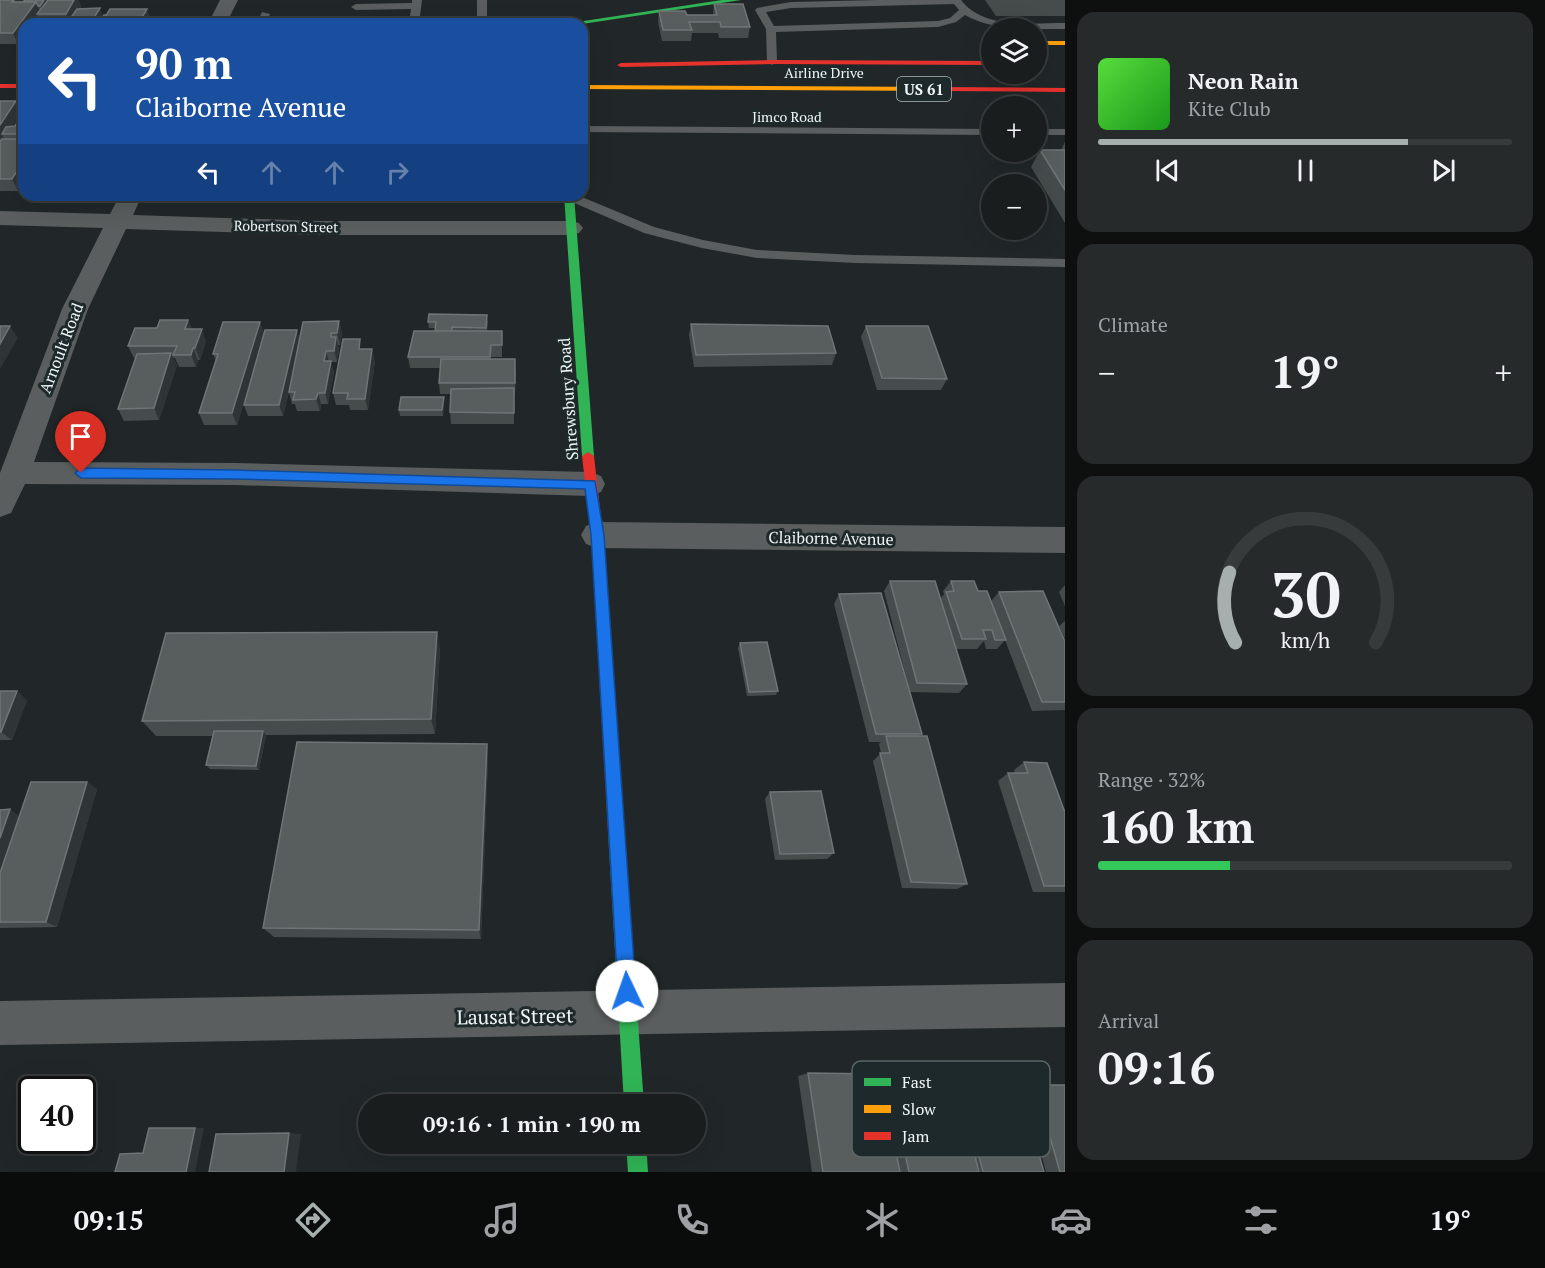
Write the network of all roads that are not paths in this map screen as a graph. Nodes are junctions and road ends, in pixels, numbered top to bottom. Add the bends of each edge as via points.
1 (229, 0) edge
2 (482, 0) edge
3 (737, 0) edge
4 (753, 0) edge
5 (956, 0) edge
6 (357, 3) edge
7 (416, 3) edge
8 (760, 10) junction
9 (963, 11) junction
10 (220, 18) edge
11 (354, 18) edge
12 (415, 18) edge
13 (482, 18) edge
14 (584, 18) edge
15 (1065, 26) edge
16 (771, 29) junction
17 (1047, 43) edge
18 (1065, 43) edge
19 (916, 48) dead end
20 (772, 62) junction
21 (981, 63) edge
22 (606, 66) dead end
23 (0, 86) edge
24 (18, 86) edge
25 (588, 87) edge
26 (783, 88) junction
27 (1065, 90) edge
28 (944, 103) dead end
29 (588, 129) edge
30 (981, 132) edge
31 (1047, 132) edge
32 (1065, 132) edge
33 (128, 201) edge
34 (569, 201) edge
35 (581, 201) edge
36 (0, 218) edge
37 (116, 222) junction
38 (571, 228) junction
39 (1065, 262) edge
40 (8, 475) edge
41 (590, 484) junction
42 (0, 505) edge
43 (597, 535) junction
44 (1065, 540) edge
45 (1065, 1005) edge
46 (628, 1014) junction
47 (0, 1023) edge
48 (633, 1094) edge
49 (637, 1154) edge
50 (638, 1172) edge

1 - 10 street
2 - 13 lane
3 - 14 main road
4 - 8 lane
5 - 8 lane via 791,5
5 - 9 lane
6 - 7 lane
6 - 11 lane
7 - 12 lane
8 - 16 lane
9 - 15 lane via 1005,26
9 - 16 lane via 953,20 938,24
16 - 20 lane
17 - 18 main road
19 - 20 main road
20 - 21 main road, Airline Drive / US 61
20 - 22 main road, Airline Drive / US 61
23 - 24 main road
25 - 26 main road, Airline Drive / US 61
26 - 27 main road, Airline Drive / US 61
26 - 28 main road
29 - 30 lane, Jimco Road
31 - 32 lane
33 - 37 street, Arnoult Road
34 - 38 main road, Shrewsbury Road
35 - 39 lane via 649,230 757,254
36 - 37 street, Robertson Street
37 - 38 street, Robertson Street via 321,228
37 - 40 street, Arnoult Road via 75,309
38 - 41 main road, Shrewsbury Road
40 - 41 street via 235,474
40 - 42 street, Arnoult Road
41 - 43 main road, Shrewsbury Road
43 - 44 street, Claiborne Avenue
43 - 46 main road, Shrewsbury Road
45 - 46 street, Lausat Street
46 - 47 street, Lausat Street
46 - 48 main road, Shrewsbury Road
49 - 50 main road

